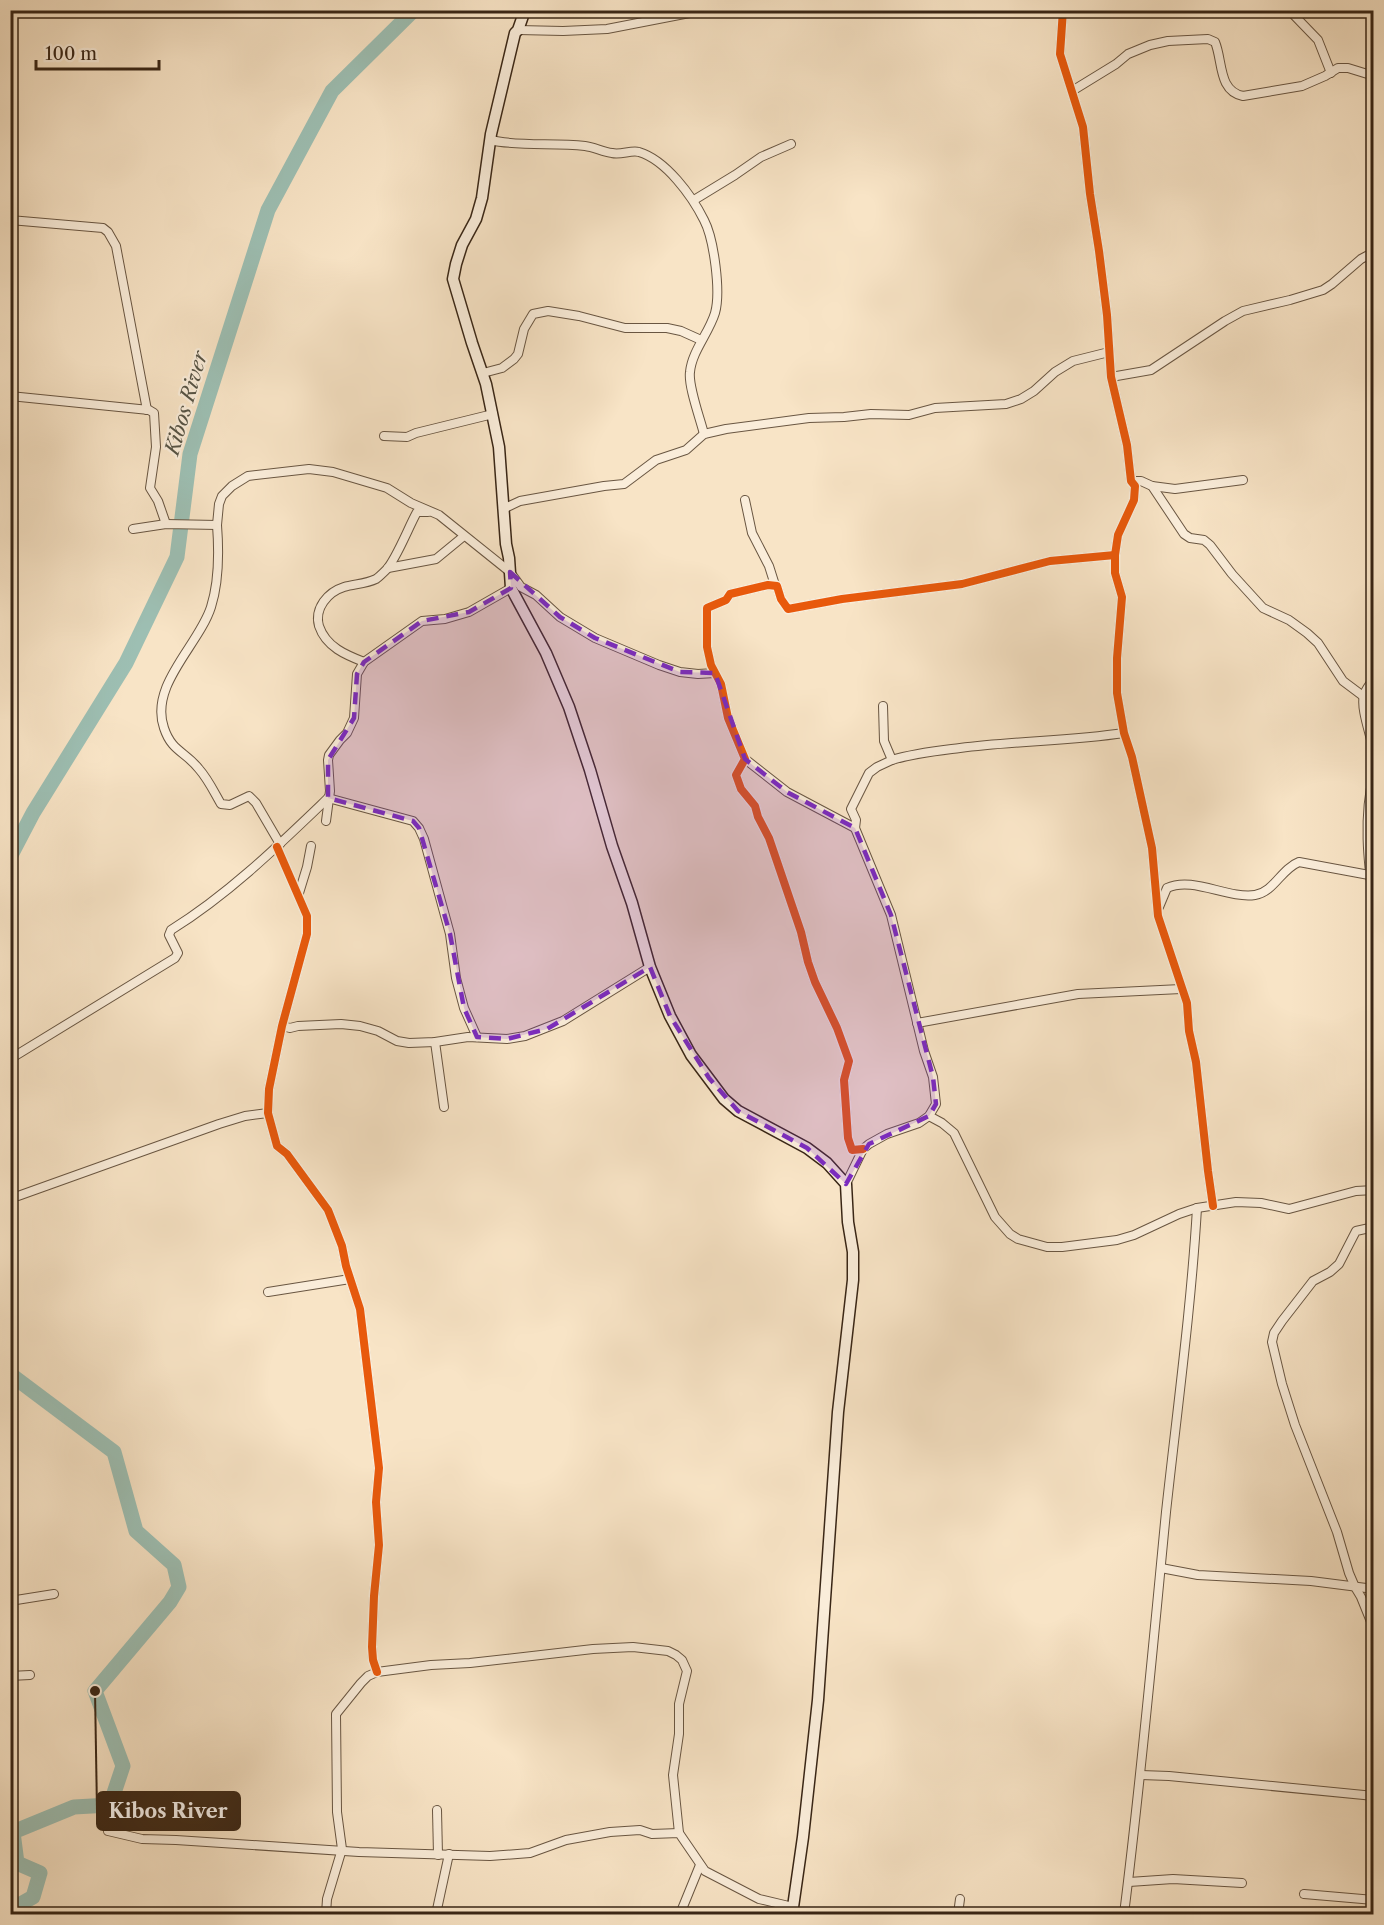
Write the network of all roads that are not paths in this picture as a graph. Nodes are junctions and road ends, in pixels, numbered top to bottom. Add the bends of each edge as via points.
1 (525, 10) edge
2 (705, 10) edge
3 (1063, 10) edge
4 (1288, 10) edge
5 (518, 30) junction
6 (1331, 73) junction
7 (1374, 76) edge
8 (1072, 91) junction
9 (490, 140) junction
10 (791, 144) dead end
11 (694, 200) junction
12 (10, 220) edge
13 (1374, 252) edge
14 (701, 340) junction
15 (1109, 352) junction
16 (483, 373) junction
17 (1111, 377) junction
18 (10, 396) edge
19 (147, 410) junction
20 (493, 414) junction
21 (704, 434) junction
22 (384, 436) dead end
23 (1243, 480) dead end
24 (1131, 481) junction
25 (1152, 486) junction
26 (745, 500) dead end
27 (504, 509) junction
28 (433, 512) junction
29 (169, 524) junction
30 (217, 525) junction
31 (133, 529) dead end
32 (465, 536) junction
33 (1115, 555) junction
34 (388, 568) junction
35 (510, 572) junction
36 (775, 585) junction
37 (511, 588) junction
38 (364, 662) junction
39 (715, 673) junction
40 (1374, 678) edge
41 (1364, 696) junction
42 (883, 706) dead end
43 (1124, 733) junction
44 (1374, 753) edge
45 (745, 759) junction
46 (892, 760) junction
47 (1374, 774) edge
48 (328, 798) junction
49 (326, 821) dead end
50 (855, 828) junction
51 (279, 846) junction
52 (311, 846) dead end
53 (1371, 868) edge
54 (299, 893) junction
55 (1374, 905) edge
56 (1158, 911) junction
57 (650, 967) junction
58 (1181, 988) junction
59 (917, 1023) junction
60 (282, 1026) junction
61 (477, 1036) junction
62 (435, 1042) junction
63 (10, 1059) edge
64 (444, 1107) dead end
65 (268, 1113) junction
66 (929, 1116) junction
67 (863, 1149) junction
68 (846, 1184) junction
69 (1374, 1190) edge
70 (10, 1191) edge
71 (1213, 1206) junction
72 (1197, 1208) junction
73 (1374, 1227) edge
74 (350, 1279) junction
75 (268, 1292) dead end
76 (1161, 1568) junction
77 (1355, 1587) junction
78 (1374, 1589) edge
79 (54, 1594) dead end
80 (10, 1601) edge
81 (1374, 1629) edge
82 (377, 1672) junction
83 (30, 1675) dead end
84 (10, 1676) edge
85 (1141, 1775) junction
86 (1374, 1796) edge
87 (437, 1810) dead end
88 (108, 1831) dead end
89 (679, 1833) junction
90 (342, 1849) junction
91 (449, 1854) junction
92 (438, 1855) junction
93 (700, 1865) junction
94 (1128, 1882) junction
95 (1242, 1882) dead end
96 (1304, 1893) dead end
97 (960, 1899) dead end
98 (1374, 1900) edge
99 (793, 1911) edge
100 (326, 1914) edge
101 (436, 1914) edge
102 (680, 1914) edge
103 (958, 1914) edge
104 (1124, 1914) edge

1 - 5 main road
2 - 5 street via 608,29
3 - 8 street via 1060,54
4 - 6 street via 1318,40
5 - 9 main road
6 - 7 street via 1348,68
6 - 8 street via 1302,86 1243,96 1235,94 1225,83 1215,42 1168,41 1128,54
8 - 15 street via 1083,127
9 - 11 street via 587,146 610,153 638,152 670,172
9 - 16 main road via 482,198 453,279
10 - 11 street via 760,157
11 - 14 street via 712,243 717,285 714,315
12 - 19 street via 104,228 108,232 116,246
13 - 17 street via 1323,290 1243,311 1151,370
14 - 16 street via 668,328 625,328 579,316 541,312 533,314 524,329 514,359 502,368
14 - 21 street via 689,378
15 - 17 street
15 - 21 street via 1073,361 1034,391 1006,404 935,408 909,415 809,418
16 - 20 main road
17 - 24 street
18 - 19 street
19 - 29 street via 154,413 156,433 150,488
20 - 22 street via 406,437
20 - 27 main road
21 - 27 street via 686,450 656,460 624,484 520,501
23 - 25 street via 1175,489
24 - 25 street
24 - 33 street via 1135,486 1134,500 1118,535
25 - 41 street via 1184,534 1210,545 1263,608 1307,633 1343,681
26 - 36 street via 752,533
27 - 35 main road
28 - 30 street via 387,488 309,469 248,476 222,496
28 - 32 street
28 - 34 street via 417,512
29 - 30 street
29 - 31 street
30 - 51 street via 215,592 210,609 168,683 161,713 163,727 171,744 200,770 221,804 230,805 249,796 256,803
32 - 34 street via 436,560
32 - 35 street
33 - 36 street via 1050,561 962,584 788,609
33 - 43 street via 1122,597 1116,678
34 - 38 street via 376,579 332,593 318,612 320,627 335,649
35 - 37 main road
35 - 39 street via 521,587 595,638 680,672
36 - 39 street via 730,594 726,600 707,608 707,647
37 - 38 street via 469,612 422,621
37 - 57 main road via 569,707
38 - 48 street via 357,674 354,718 329,755
39 - 45 street
40 - 41 street
41 - 44 street
42 - 46 street via 884,741
43 - 46 street via 915,753
43 - 56 street via 1152,848
45 - 50 street via 787,792
45 - 67 street via 736,775 769,838 815,982 849,1061 844,1080 848,1138 852,1150
46 - 50 street via 868,773 851,809
47 - 53 street via 1368,796
48 - 49 street
48 - 51 street
48 - 61 street via 413,821 420,828 450,934 464,1008
50 - 59 street via 891,915
51 - 54 street
51 - 63 street via 171,930 169,935 178,953 175,958
52 - 54 street
53 - 55 street
53 - 56 street via 1299,862 1266,892 1256,895 1173,885 1161,898
54 - 60 street via 308,927
56 - 58 street
57 - 61 street via 547,1029 507,1040
57 - 68 main road via 691,1055 724,1099 738,1111 807,1148 827,1162
58 - 59 street via 1078,994
58 - 71 street via 1196,1062
59 - 66 street via 936,1096
60 - 62 street via 341,1024 378,1031 397,1041
60 - 65 street
61 - 62 street
62 - 64 street
65 - 70 street via 219,1124 18,1196
65 - 74 street via 277,1146 328,1210
66 - 67 street via 878,1138
66 - 72 street via 954,1133 995,1217 1010,1234 1026,1242 1062,1247 1118,1240
67 - 68 street
68 - 99 main road via 854,1280 838,1412 818,1700
69 - 71 street via 1289,1209 1236,1202
71 - 72 street
72 - 76 street
73 - 77 street via 1356,1230 1339,1264 1313,1281 1278,1327 1272,1342 1295,1425
74 - 75 street
74 - 82 street via 360,1309 379,1468 379,1545 372,1647
76 - 77 street via 1216,1577
76 - 85 street
77 - 78 street
77 - 81 street
79 - 80 street
82 - 89 street via 593,1649 633,1647 676,1655 687,1671 679,1704 673,1775
82 - 90 street via 361,1683 336,1714 337,1812
83 - 84 street
85 - 86 street
85 - 94 street
87 - 92 street
88 - 90 street via 152,1840
89 - 91 street via 610,1832 566,1840 530,1853
89 - 93 street
90 - 92 street
90 - 100 street
91 - 92 street
91 - 101 street
93 - 99 street via 722,1881
93 - 102 street
94 - 95 street
94 - 104 street
96 - 98 street
97 - 103 street

